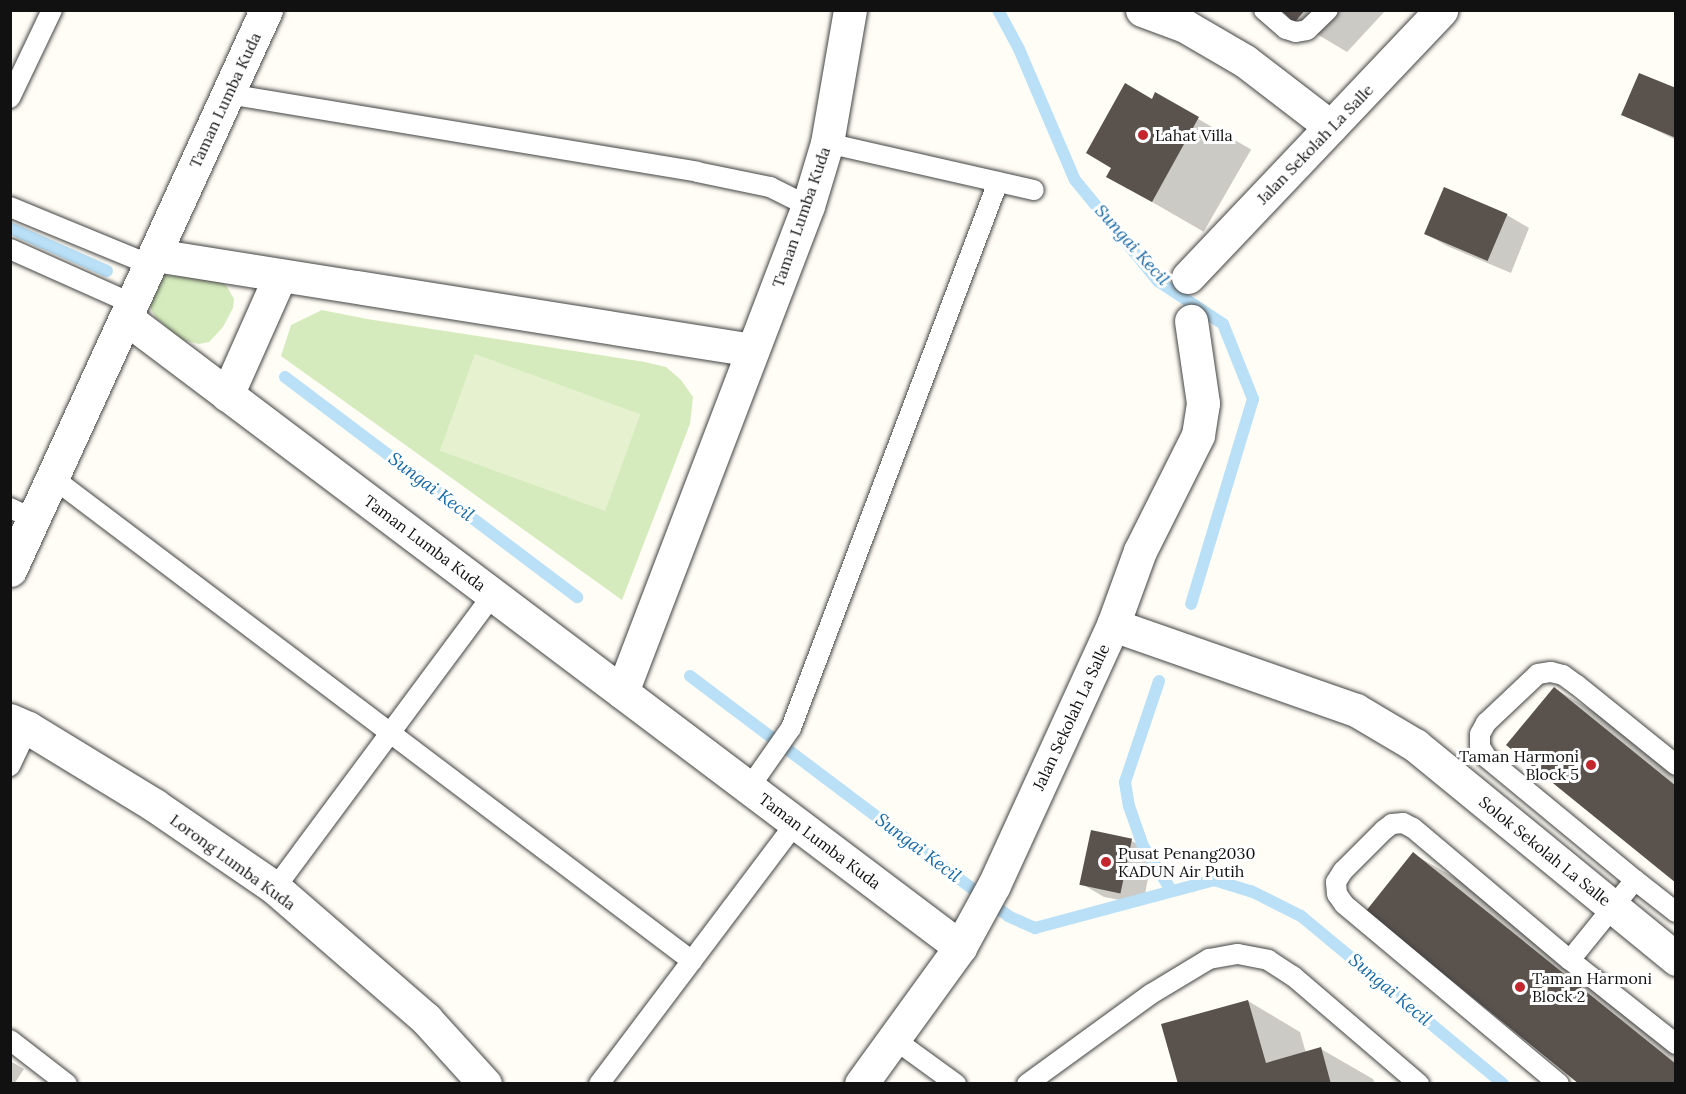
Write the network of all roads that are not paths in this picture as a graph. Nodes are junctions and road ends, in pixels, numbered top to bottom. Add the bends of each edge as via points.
1 (52, 10) edge
2 (266, 10) edge
3 (850, 10) edge
4 (1142, 10) edge
5 (1264, 10) edge
6 (1328, 10) edge
7 (1441, 10) edge
8 (228, 94) junction
9 (10, 98) edge
10 (1331, 127) junction
11 (827, 143) junction
12 (998, 182) junction
13 (1034, 190) dead end
14 (808, 206) junction
15 (10, 207) edge
16 (10, 249) edge
17 (153, 260) junction
18 (280, 276) junction
19 (1188, 277) dead end
20 (129, 311) junction
21 (1191, 321) dead end
22 (752, 350) junction
23 (227, 395) junction
24 (53, 478) junction
25 (22, 513) edge
26 (10, 570) edge
27 (493, 594) junction
28 (1113, 625) junction
29 (622, 692) junction
30 (19, 724) edge
31 (390, 732) junction
32 (1676, 765) edge
33 (10, 766) edge
34 (758, 775) junction
35 (796, 823) junction
36 (1635, 880) junction
37 (275, 888) junction
38 (1613, 907) junction
39 (1676, 912) edge
40 (960, 947) junction
41 (1676, 959) edge
42 (1570, 960) junction
43 (692, 961) junction
44 (894, 1039) junction
45 (10, 1040) edge
46 (1676, 1044) edge
47 (67, 1083) edge
48 (485, 1083) edge
49 (599, 1083) edge
50 (861, 1083) edge
51 (956, 1083) edge
52 (1027, 1083) edge
53 (1419, 1083) edge
54 (1558, 1083) edge

1 - 9 lane
2 - 8 street, Taman Lumba Kuda
3 - 11 street, Taman Lumba Kuda
4 - 10 street via 1185,26 1245,61
5 - 6 lane via 1286,29 1296,32 1307,30
7 - 10 street, Jalan Sekolah La Salle
8 - 14 lane via 770,186
8 - 17 street, Taman Lumba Kuda
10 - 19 street, Jalan Sekolah La Salle
11 - 12 lane
11 - 14 street, Taman Lumba Kuda
12 - 13 lane
12 - 34 lane via 791,728
14 - 22 street, Taman Lumba Kuda
15 - 17 lane
16 - 20 lane
17 - 18 street
17 - 20 street, Taman Lumba Kuda
18 - 22 street
18 - 23 street
20 - 23 street, Taman Lumba Kuda
20 - 24 street, Taman Lumba Kuda
21 - 28 street, Jalan Sekolah La Salle via 1203,403 1198,435 1140,551
22 - 29 street, Taman Lumba Kuda
23 - 27 street, Taman Lumba Kuda
24 - 25 street, Taman Lumba Kuda
24 - 31 lane
25 - 26 street, Taman Lumba Kuda
27 - 29 street, Taman Lumba Kuda
27 - 31 lane
28 - 38 street, Solok Sekolah La Salle via 1356,710 1414,745
28 - 40 street, Jalan Sekolah La Salle via 994,885
29 - 34 street, Taman Lumba Kuda
30 - 33 lane
30 - 37 street, Lorong Lumba Kuda via 154,805
31 - 37 lane
31 - 43 lane
32 - 36 lane via 1577,685 1551,672 1538,674 1479,734 1480,747 1487,758
34 - 35 street, Taman Lumba Kuda
35 - 40 street, Taman Lumba Kuda
35 - 43 lane
36 - 38 lane
36 - 39 lane
37 - 48 street, Lorong Lumba Kuda via 426,1019
38 - 41 street, Solok Sekolah La Salle
38 - 42 lane
40 - 44 street, Jalan Sekolah La Salle
42 - 46 lane
42 - 54 lane via 1413,828 1402,823 1384,830 1342,871 1336,882 1337,894 1344,904
43 - 49 lane
44 - 50 street, Jalan Sekolah La Salle
44 - 51 lane
45 - 47 lane
52 - 53 lane via 1151,994 1209,959 1238,954 1268,960 1293,976

